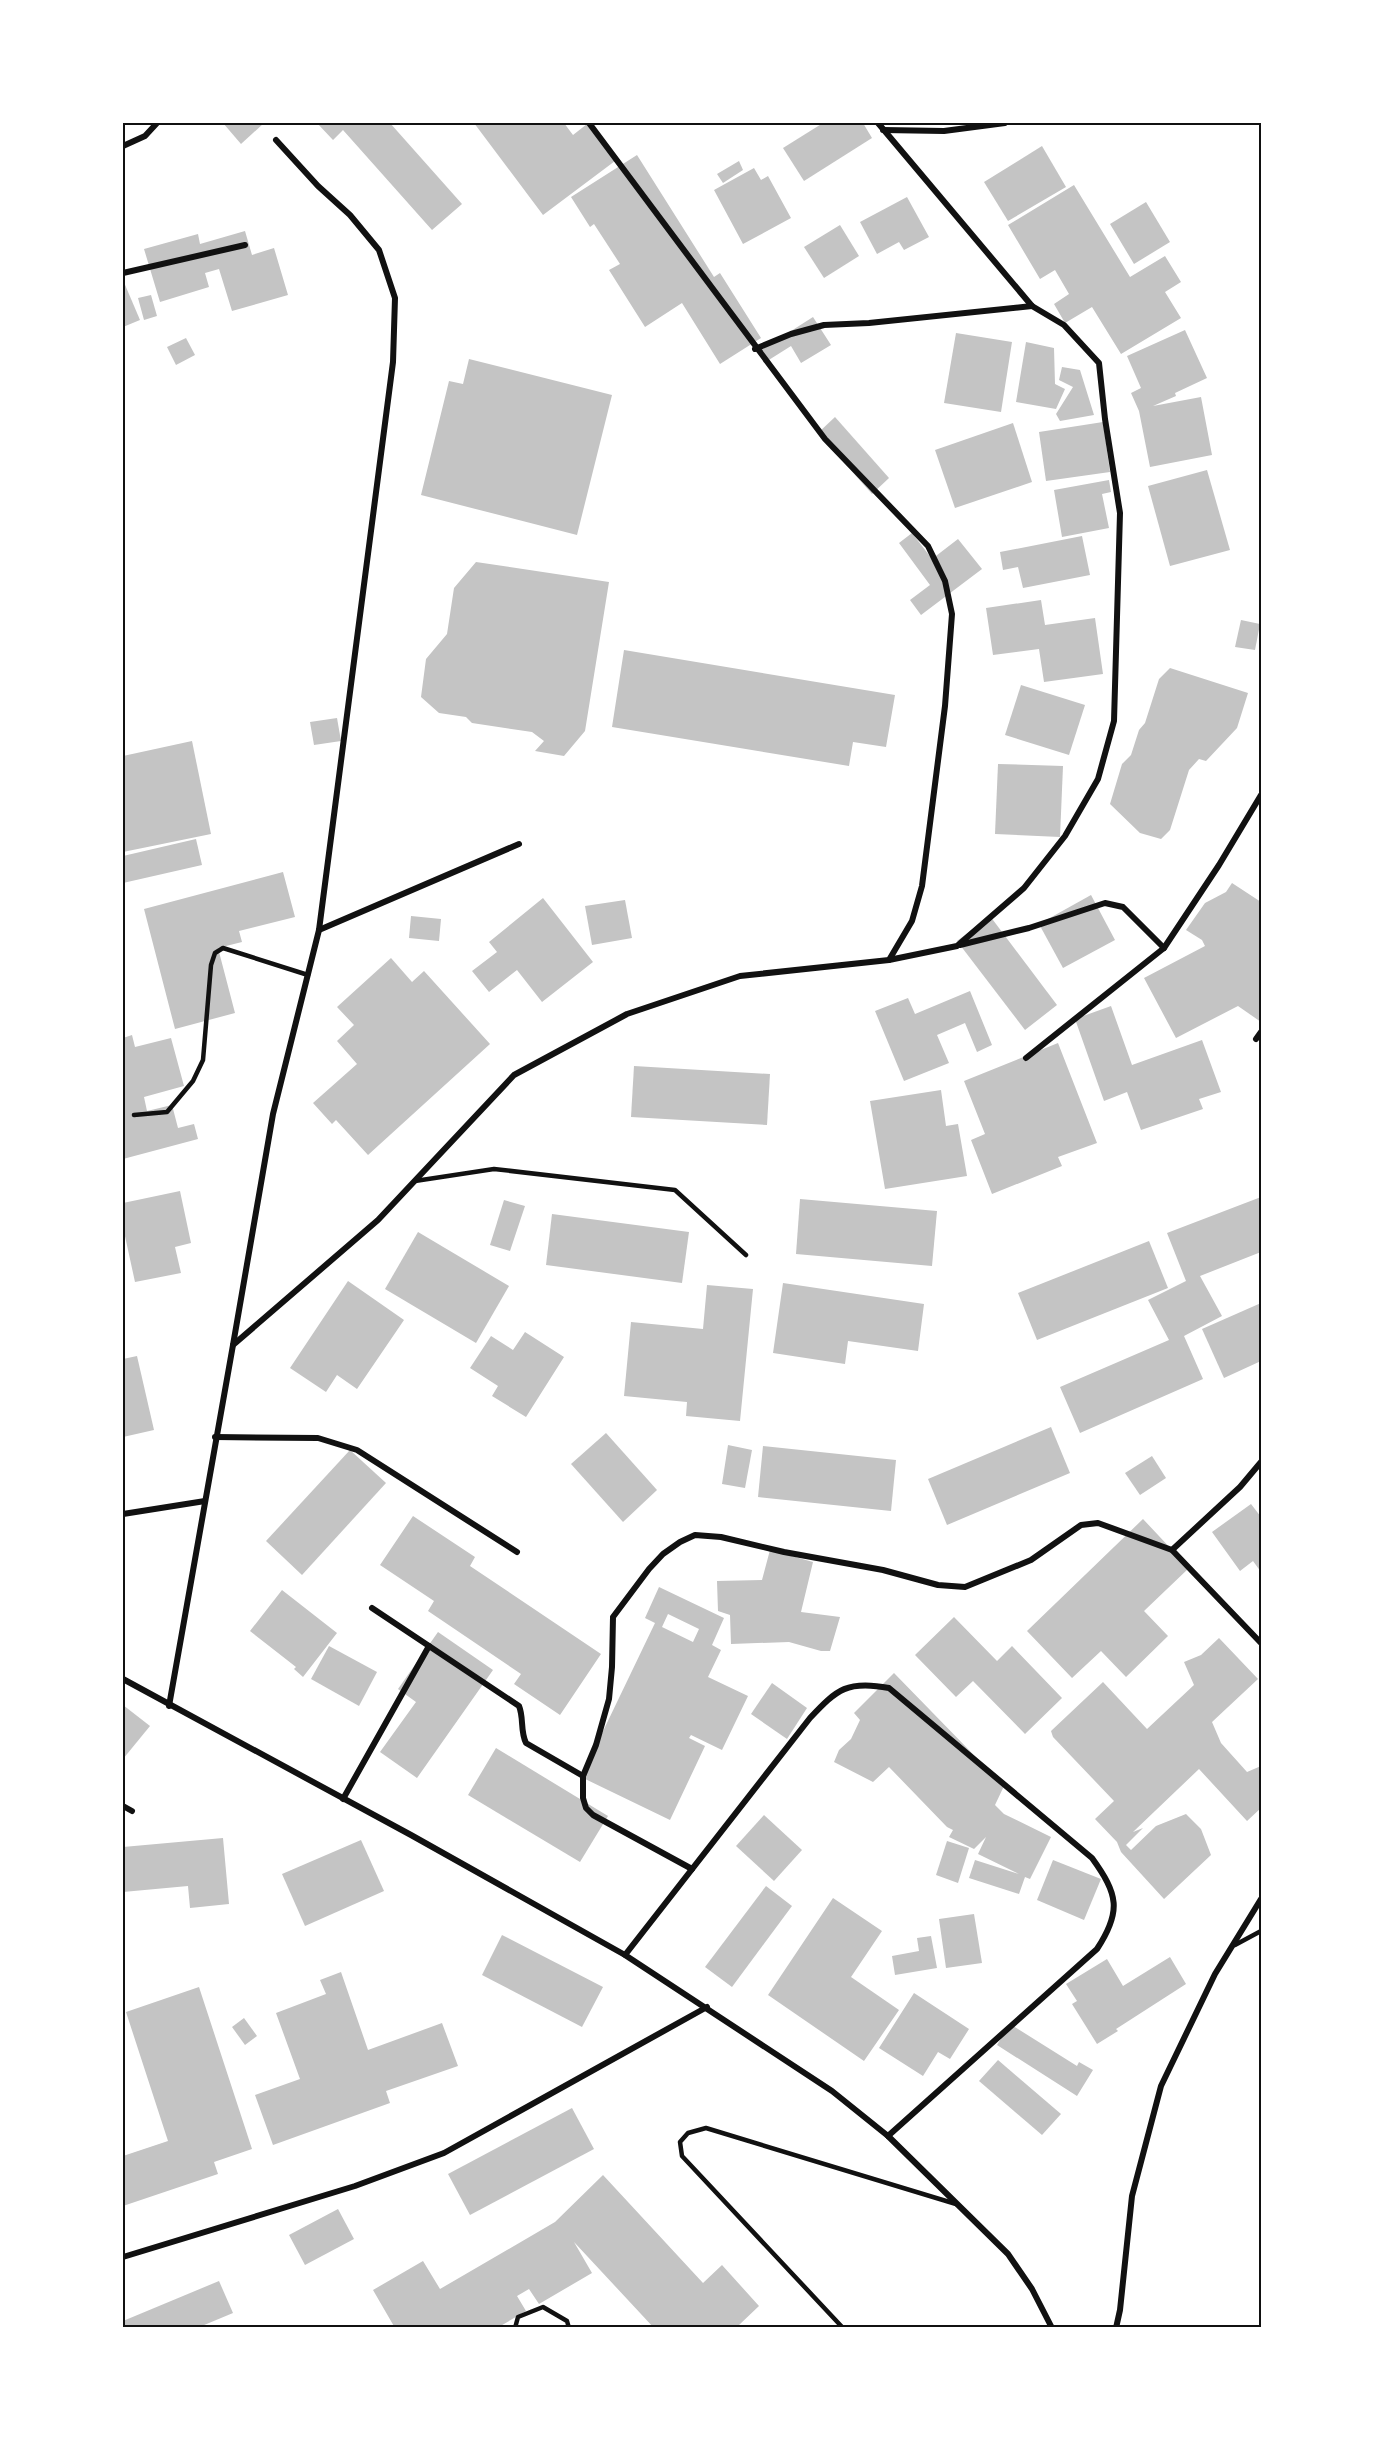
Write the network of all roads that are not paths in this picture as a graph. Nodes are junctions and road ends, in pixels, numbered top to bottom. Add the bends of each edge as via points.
1 (157, 123) edge
2 (589, 123) edge
3 (878, 123) edge
4 (1005, 123) edge
5 (883, 130) junction
6 (276, 140) dead end
7 (123, 146) edge
8 (245, 244) dead end
9 (123, 273) edge
10 (1032, 306) junction
11 (755, 349) junction
12 (1261, 795) edge
13 (519, 844) dead end
14 (319, 930) junction
15 (957, 946) junction
16 (1164, 948) junction
17 (889, 960) junction
18 (308, 975) junction
19 (1261, 1032) edge
20 (1256, 1039) dead end
21 (1026, 1058) dead end
22 (134, 1114) dead end
23 (415, 1181) junction
24 (746, 1255) dead end
25 (232, 1346) junction
26 (215, 1437) junction
27 (1261, 1462) edge
28 (205, 1501) junction
29 (123, 1514) edge
30 (1172, 1551) junction
31 (517, 1552) dead end
32 (372, 1608) dead end
33 (1261, 1642) edge
34 (429, 1646) junction
35 (123, 1679) edge
36 (169, 1706) junction
37 (583, 1776) junction
38 (343, 1798) junction
39 (123, 1806) edge
40 (132, 1811) dead end
41 (692, 1869) junction
42 (1261, 1899) edge
43 (1261, 1931) edge
44 (1232, 1946) junction
45 (625, 1955) junction
46 (707, 2007) junction
47 (888, 2136) junction
48 (959, 2205) junction
49 (123, 2257) edge
50 (515, 2328) edge
51 (569, 2328) edge
52 (843, 2328) edge
53 (1052, 2328) edge
54 (1116, 2328) edge

1 - 7 street via 145,136
2 - 11 street
3 - 5 street
4 - 5 street via 944,131
5 - 10 street
6 - 14 street via 379,250 395,298 393,362
8 - 9 street
10 - 11 street via 824,326
10 - 15 street via 1064,325 1099,363 1120,513 1114,722 1098,779 1065,836 1024,888
11 - 17 street via 825,439 928,546 945,581 952,614 946,694 922,886 912,921
12 - 16 street
13 - 14 street
14 - 18 street
15 - 16 street via 1105,903 1123,907
15 - 17 street
16 - 21 street
17 - 23 street via 740,976 627,1014 514,1075
18 - 22 lane via 223,948 215,953 203,1060 194,1081 167,1112
18 - 25 street via 273,1114
19 - 20 street
23 - 24 lane via 494,1169 675,1190
23 - 25 street via 378,1220
25 - 26 street
26 - 28 street
26 - 31 street via 318,1438 357,1450
27 - 30 street
28 - 29 street
28 - 36 street
30 - 33 street
30 - 37 street via 1098,1523 1088,1523 1031,1560 965,1587 938,1585 883,1570 695,1535 663,1554 613,1617 609,1699
32 - 34 street
34 - 37 street via 519,1706 526,1743
34 - 38 street
35 - 36 street
36 - 38 street
37 - 41 street via 583,1798 593,1815
38 - 45 street
39 - 40 street
41 - 45 street
41 - 47 street via 810,1718 844,1687 866,1683 889,1688 1092,1858 1108,1880 1115,1905 1110,1930 1097,1949
42 - 44 street
43 - 44 lane
44 - 54 street via 1161,2086 1132,2196
45 - 46 street
46 - 47 street via 832,2091
46 - 49 street via 444,2153 354,2186
47 - 48 street
48 - 52 lane via 706,2128 688,2133 680,2142 682,2156
48 - 53 street via 1008,2254
50 - 51 lane via 518,2317 543,2307 567,2321

